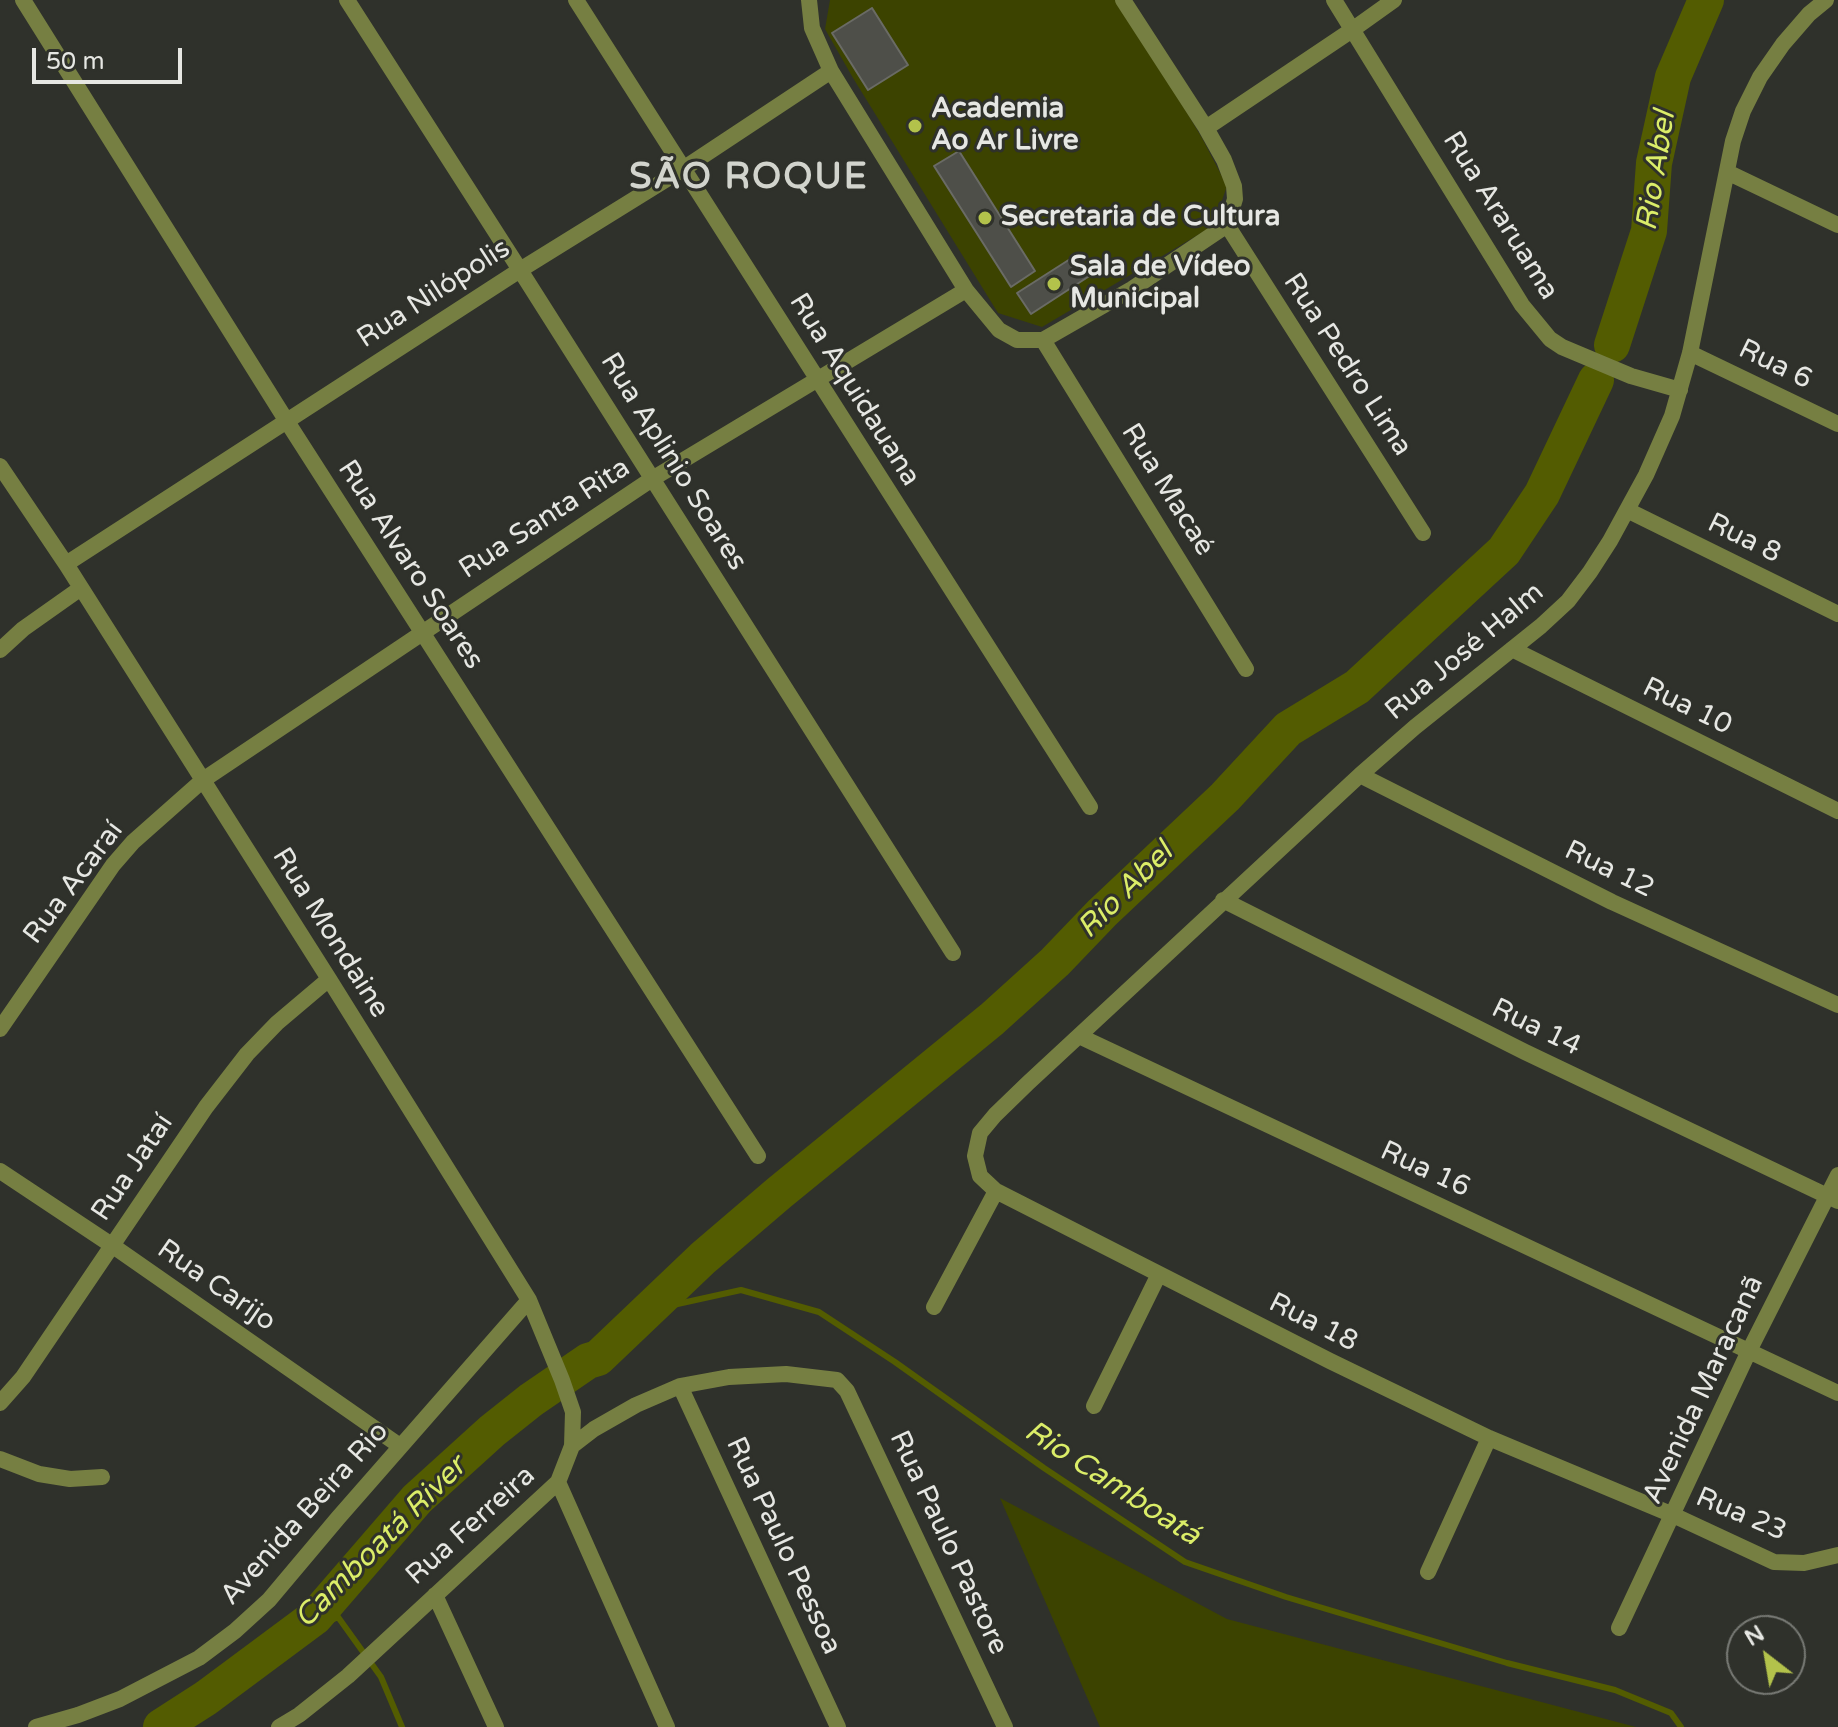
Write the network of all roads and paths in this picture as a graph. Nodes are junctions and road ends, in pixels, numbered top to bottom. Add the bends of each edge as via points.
1 (23, 0) edge
2 (347, 0) edge
3 (576, 0) edge
4 (809, 0) edge
5 (1123, 0) edge
6 (1334, 0) edge
7 (1394, 0) edge
8 (1826, 0) edge
9 (1352, 30) junction
10 (831, 71) junction
11 (1206, 128) junction
12 (683, 169) junction
13 (1727, 172) junction
14 (1227, 225) junction
15 (1838, 225) edge
16 (520, 270) junction
17 (966, 290) junction
18 (1043, 340) junction
19 (1690, 353) junction
20 (817, 380) junction
21 (1680, 390) junction
22 (286, 420) junction
23 (1838, 424) edge
24 (0, 466) edge
25 (652, 479) junction
26 (1627, 510) junction
27 (1423, 533) dead end
28 (66, 564) junction
29 (81, 588) junction
30 (1838, 614) edge
31 (423, 631) junction
32 (1512, 649) junction
33 (0, 650) edge
34 (1246, 669) dead end
35 (1360, 775) junction
36 (203, 780) junction
37 (1090, 807) dead end
38 (1838, 811) edge
39 (1223, 900) junction
40 (953, 953) dead end
41 (329, 979) junction
42 (1838, 1005) edge
43 (0, 1029) edge
44 (1079, 1036) junction
45 (758, 1156) dead end
46 (0, 1171) edge
47 (1838, 1175) edge
48 (996, 1191) junction
49 (1833, 1199) edge
50 (113, 1246) junction
51 (1159, 1274) junction
52 (529, 1300) junction
53 (934, 1307) dead end
54 (1749, 1351) junction
55 (680, 1386) junction
56 (1838, 1393) edge
57 (0, 1403) edge
58 (1094, 1406) dead end
59 (1489, 1438) junction
60 (400, 1446) junction
61 (572, 1446) junction
62 (0, 1459) edge
63 (102, 1477) dead end
64 (558, 1482) junction
65 (1673, 1515) junction
66 (1838, 1555) edge
67 (1428, 1572) dead end
68 (435, 1595) junction
69 (1619, 1628) dead end
70 (302, 1721) edge
71 (999, 1725) edge
72 (36, 1727) edge
73 (279, 1727) edge
74 (496, 1727) edge
75 (667, 1727) edge
76 (838, 1727) edge

1 - 22 street, Rua Alvaro Soares
2 - 16 street, Rua Aplinio Soares
3 - 12 street, Rua Aquidauana
4 - 10 street via 812,28
5 - 11 street
6 - 9 street, Rua Araruama
7 - 9 street
8 - 13 street, Rua José Halm via 1783,44 1760,77 1743,111
9 - 11 street
9 - 21 street, Rua Araruama via 1522,305 1550,339 1631,376
10 - 12 street, Rua Nilópolis
10 - 17 street
11 - 14 street via 1234,186
12 - 16 street, Rua Nilópolis
12 - 20 street, Rua Aquidauana
13 - 15 street
13 - 19 street, Rua José Halm
14 - 18 street
14 - 27 street, Rua Pedro Lima
16 - 22 street, Rua Nilópolis
16 - 25 street, Rua Aplinio Soares
17 - 18 street via 999,330 1017,340
17 - 20 street, Rua Santa Rita
18 - 34 street, Rua Macaé
19 - 21 street, Rua José Halm
19 - 23 street, Rua 6
20 - 25 street, Rua Santa Rita
20 - 37 street, Rua Aquidauana
21 - 26 street, Rua José Halm
22 - 28 street, Rua Nilópolis
22 - 31 street, Rua Alvaro Soares
24 - 28 street, Rua Mondaine
25 - 31 street, Rua Santa Rita
25 - 40 street, Rua Aplinio Soares
26 - 30 street, Rua 8
26 - 32 street, Rua José Halm via 1568,601
28 - 29 street, Rua Mondaine
29 - 33 street
29 - 36 street, Rua Mondaine
31 - 36 street, Rua Santa Rita
31 - 45 street, Rua Alvaro Soares
32 - 35 street, Rua José Halm
32 - 38 street, Rua 10
35 - 39 street, Rua José Halm
35 - 42 street, Rua 12 via 1612,902
36 - 41 street, Rua Mondaine
36 - 43 street, Rua Acaraí via 113,865
39 - 44 street, Rua José Halm
39 - 49 street, Rua 14
41 - 50 street, Rua Jataí via 247,1054
41 - 52 street, Rua Mondaine
44 - 48 street, Rua José Halm via 980,1133 975,1156 980,1176
44 - 54 street, Rua 16
46 - 50 street, Rua Carijo
47 - 49 street, Avenida Maracanã
48 - 51 street, Rua 18
48 - 53 street
49 - 54 street, Avenida Maracanã
50 - 57 street, Rua Jataí
50 - 60 street, Rua Carijo
51 - 58 street
51 - 59 street, Rua 18
52 - 60 street, Avenida Beira Rio
52 - 61 street, Rua Mondaine via 573,1412
54 - 56 street, Rua 16
54 - 65 street, Avenida Maracanã
55 - 61 street via 617,1414
55 - 71 street, Rua Paulo Pastore via 775,1374 841,1383
55 - 76 street, Rua Paulo Pessoa
59 - 65 street, Rua 18
59 - 67 street
60 - 72 street, Avenida Beira Rio via 269,1600 235,1631 199,1658 120,1699
61 - 64 street, Rua Ferreira
62 - 63 street via 39,1474
64 - 68 street, Rua Ferreira
64 - 75 street
65 - 66 street, Rua 23 via 1774,1562 1804,1563
65 - 69 street, Avenida Maracanã
68 - 70 street, Rua Ferreira
68 - 74 street
70 - 73 street, Rua Ferreira

